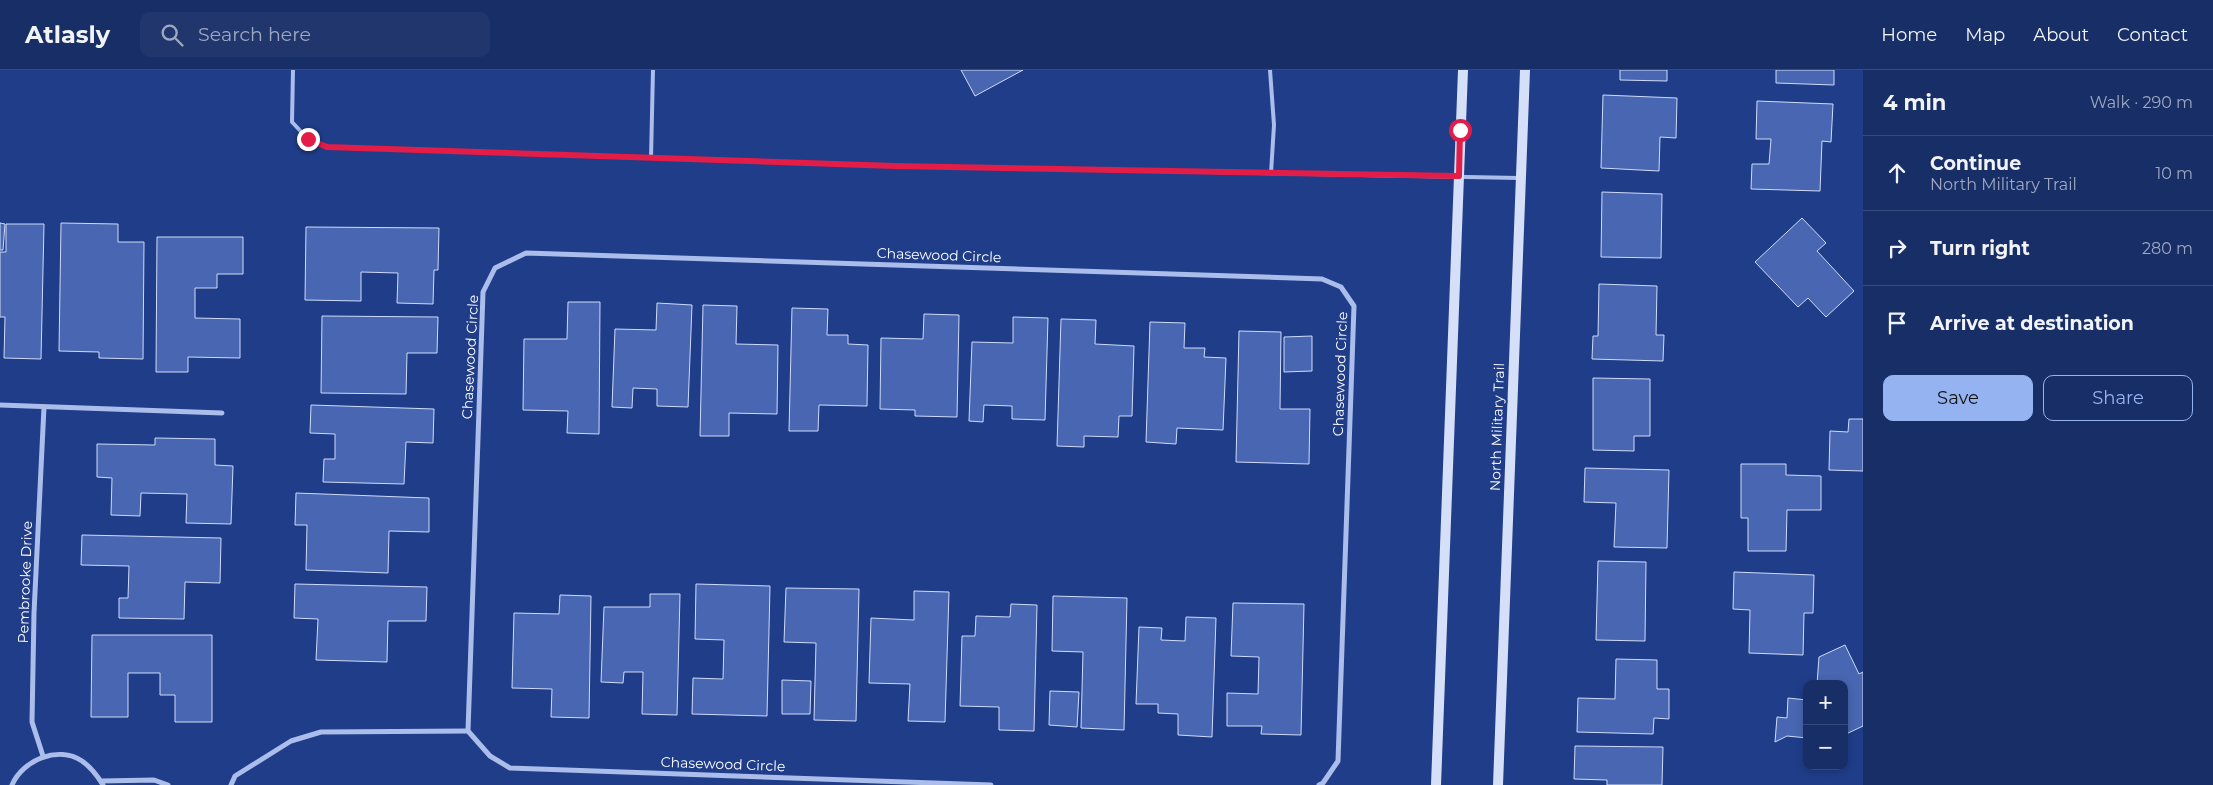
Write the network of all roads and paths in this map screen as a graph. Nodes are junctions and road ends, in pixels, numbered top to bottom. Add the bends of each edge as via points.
1 (293, 70) edge
2 (653, 70) edge
3 (1270, 70) edge
4 (1463, 70) edge
5 (1525, 70) edge
6 (651, 158) junction
7 (1272, 172) junction
8 (1459, 176) junction
9 (1520, 178) junction
10 (0, 405) edge
11 (44, 407) junction
12 (222, 413) dead end
13 (468, 731) junction
14 (43, 756) junction
15 (102, 783) edge
16 (12, 785) edge
17 (168, 785) edge
18 (230, 785) edge
19 (991, 785) edge
20 (1319, 785) edge
21 (1436, 785) edge
22 (1498, 785) edge

1 - 6 lane via 292,122 308,139 327,147
2 - 6 lane
3 - 7 lane via 1274,125
4 - 8 main road
5 - 9 main road, North Military Trail
6 - 7 lane
7 - 8 lane
8 - 9 lane
8 - 21 main road
9 - 22 main road, North Military Trail
10 - 11 street
11 - 12 street
11 - 14 street, Pembrooke Drive via 32,722
13 - 18 street via 320,732 291,741 236,776
13 - 19 street, Chasewood Circle via 490,756 510,768
13 - 20 street, Chasewood Circle via 483,292 495,268 526,253 1322,278 1341,287 1354,306 1338,761
14 - 15 street via 62,754 80,760 96,773
14 - 16 street via 26,766
15 - 17 street via 154,780

